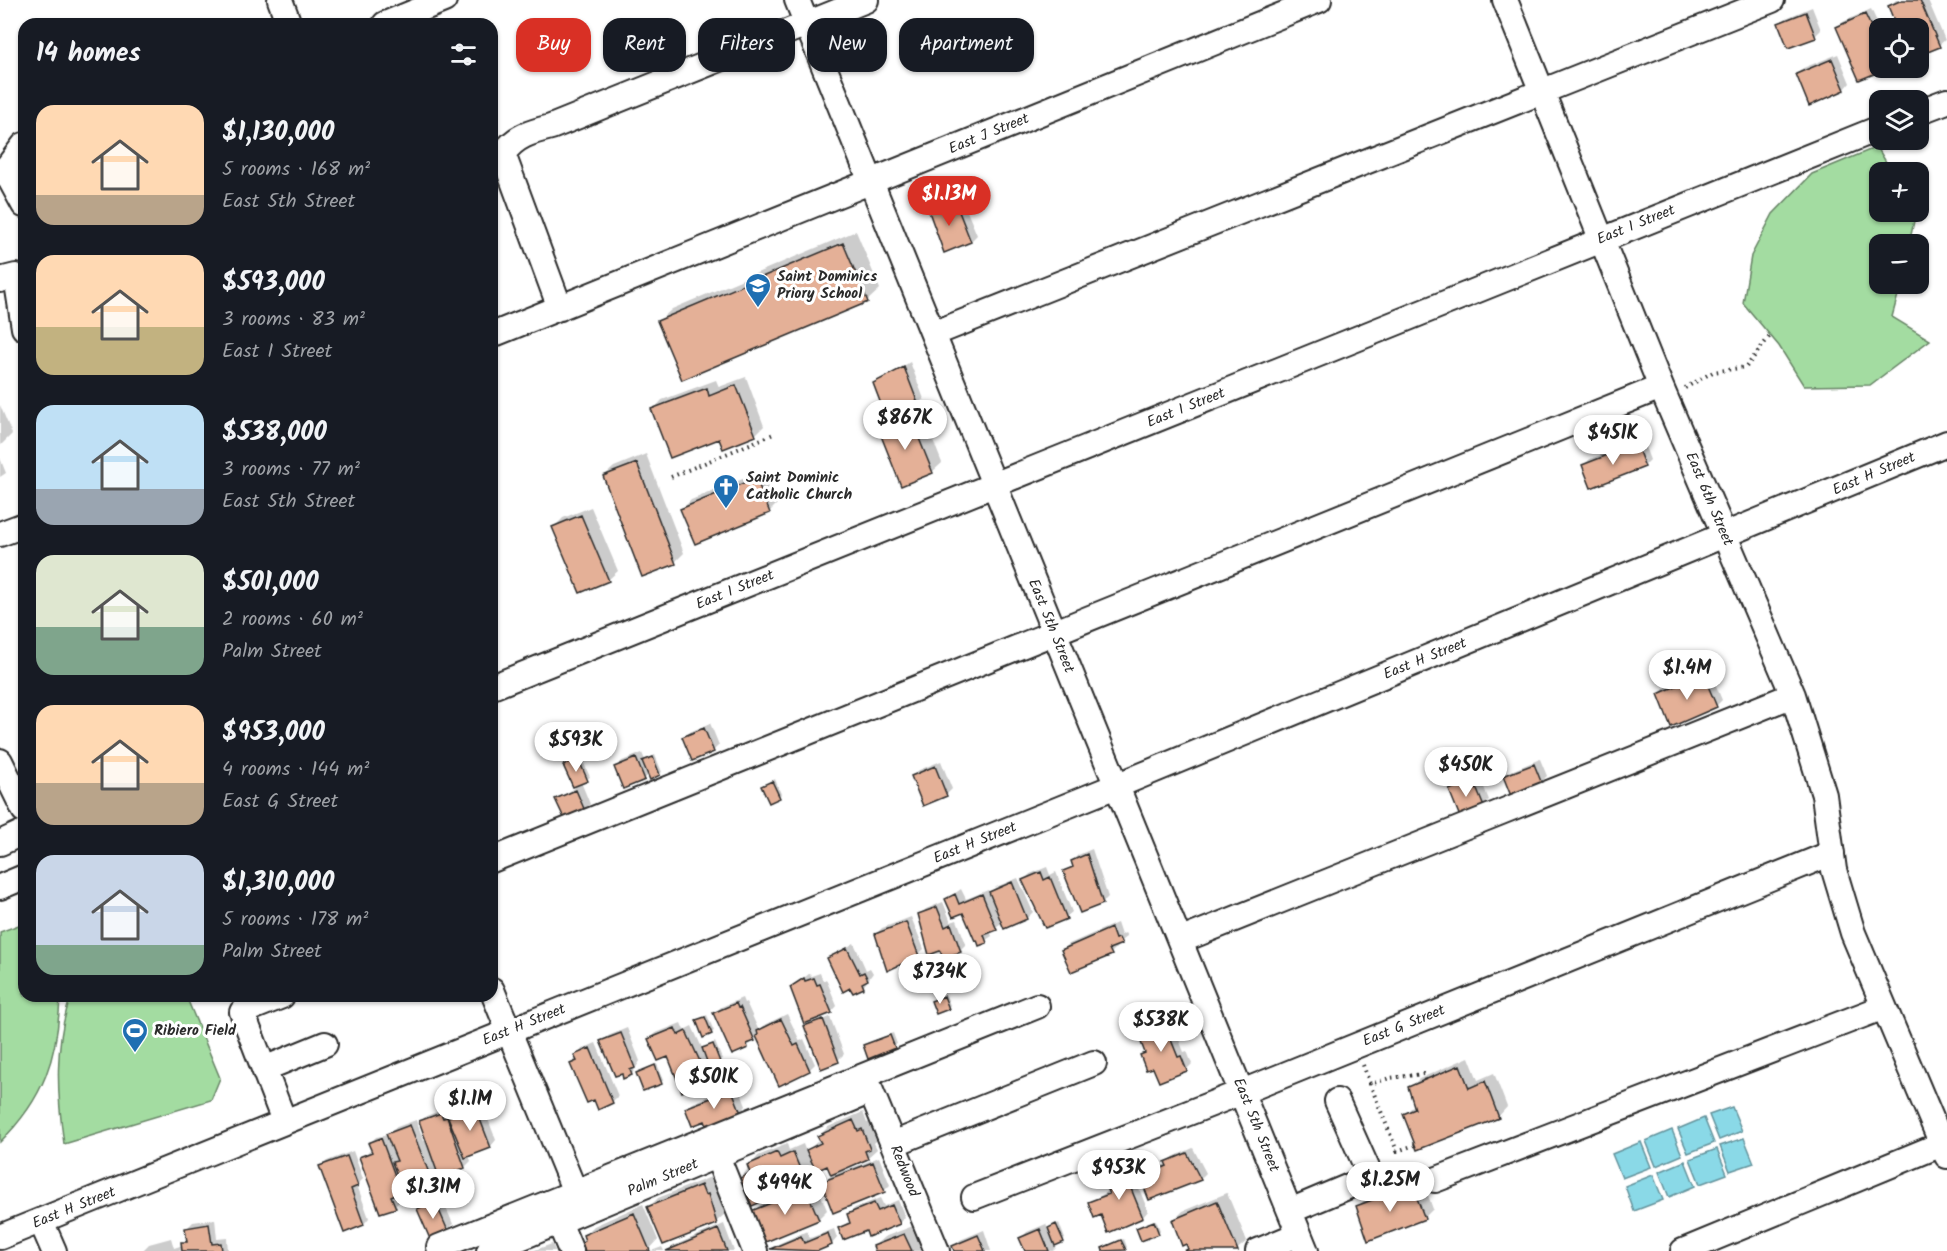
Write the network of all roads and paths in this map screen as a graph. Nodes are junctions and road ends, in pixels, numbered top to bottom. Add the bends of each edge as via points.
1 (280, 0) edge
2 (444, 0) edge
3 (796, 0) edge
4 (866, 0) edge
5 (1319, 0) edge
6 (1505, 0) edge
7 (1772, 0) edge
8 (287, 18) edge
9 (400, 18) edge
10 (824, 18) edge
11 (807, 25) joint
12 (826, 72) edge
13 (1543, 91) junction
14 (1947, 101) edge
15 (1929, 108) edge
16 (1869, 132) edge
17 (18, 152) edge
18 (2, 170) edge
19 (871, 182) junction
20 (18, 195) edge
21 (1603, 238) junction
22 (13, 272) edge
23 (18, 297) edge
24 (560, 308) junction
25 (498, 333) edge
26 (933, 334) junction
27 (1770, 336) dead end
28 (1663, 392) junction
29 (776, 433) dead end
30 (1947, 443) edge
31 (671, 477) dead end
32 (994, 486) junction
33 (18, 527) edge
34 (0, 534) edge
35 (1725, 536) junction
36 (1054, 632) junction
37 (498, 685) edge
38 (1793, 695) junction
39 (0, 760) edge
40 (1116, 786) junction
41 (18, 798) edge
42 (18, 835) edge
43 (0, 843) edge
44 (1832, 853) junction
45 (498, 858) edge
46 (18, 879) edge
47 (0, 886) edge
48 (1182, 940) junction
49 (267, 1002) edge
50 (497, 1002) edge
51 (1037, 1006) dead end
52 (1884, 1007) junction
53 (508, 1032) junction
54 (325, 1044) dead end
55 (1094, 1063) dead end
56 (264, 1069) junction
57 (1425, 1080) dead end
58 (871, 1091) joint
59 (1242, 1092) junction
60 (1337, 1101) dead end
61 (284, 1121) junction
62 (893, 1144) junction
63 (1415, 1145) dead end
64 (1945, 1150) edge
65 (717, 1156) junction
66 (1435, 1180) dead end
67 (575, 1192) junction
68 (974, 1197) dead end
69 (1290, 1211) junction
70 (41, 1221) junction
71 (559, 1222) junction
72 (7, 1241) edge
73 (1303, 1242) edge
74 (439, 1247) dead end
75 (54, 1251) edge
76 (489, 1251) edge
77 (571, 1251) edge
78 (755, 1251) edge
79 (937, 1251) edge
80 (1258, 1251) edge
81 (1683, 1251) edge

1 - 8 street
2 - 9 street
3 - 11 street, East 5th Street
4 - 10 street
5 - 19 street, East J Street
6 - 13 street, East 6th Street
7 - 13 street
11 - 24 street via 525,134 510,144 503,154
12 - 19 street, East 5th Street
13 - 21 street, East 6th Street
13 - 26 street
14 - 15 street
16 - 21 street, East I Street
17 - 18 street
18 - 20 street
19 - 24 street, East J Street
19 - 26 street, East 5th Street
21 - 28 street, East 6th Street
21 - 32 street, East I Street
22 - 23 street
24 - 25 street, East J Street
26 - 32 street, East 5th Street
27 - 28 path via 1746,367 1713,372
28 - 35 street, East 6th Street
28 - 36 street
29 - 31 path
30 - 35 street, East H Street
32 - 36 street, East 5th Street
32 - 37 street, East I Street
33 - 34 street
35 - 38 street, East 6th Street
35 - 40 street, East H Street
36 - 40 street, East 5th Street
36 - 45 street
38 - 44 street, East 6th Street via 1824,795
38 - 48 street
39 - 41 street
40 - 48 street, East 5th Street
40 - 53 street, East H Street
42 - 43 street
44 - 52 street, East 6th Street via 1853,933
44 - 59 street, East G Street
46 - 47 street
48 - 59 street, East 5th Street
49 - 56 street via 242,1012
50 - 53 street
51 - 67 street
52 - 64 street, East 6th Street
52 - 66 street
53 - 61 street, East H Street
53 - 67 street
54 - 56 street
55 - 62 street
56 - 61 street
57 - 63 path via 1423,1074 1370,1084 1397,1151
58 - 62 street, Redwood
58 - 65 street, Palm Street
59 - 68 street, East G Street
59 - 69 street, East 5th Street
60 - 69 street via 1371,1177
61 - 70 street, East H Street
62 - 79 street, Redwood
64 - 81 street
65 - 71 street, Palm Street
65 - 78 street
67 - 74 street
69 - 73 street, East 5th Street
70 - 72 street, East H Street
70 - 75 street
71 - 76 street, Palm Street
71 - 77 street
73 - 80 street

